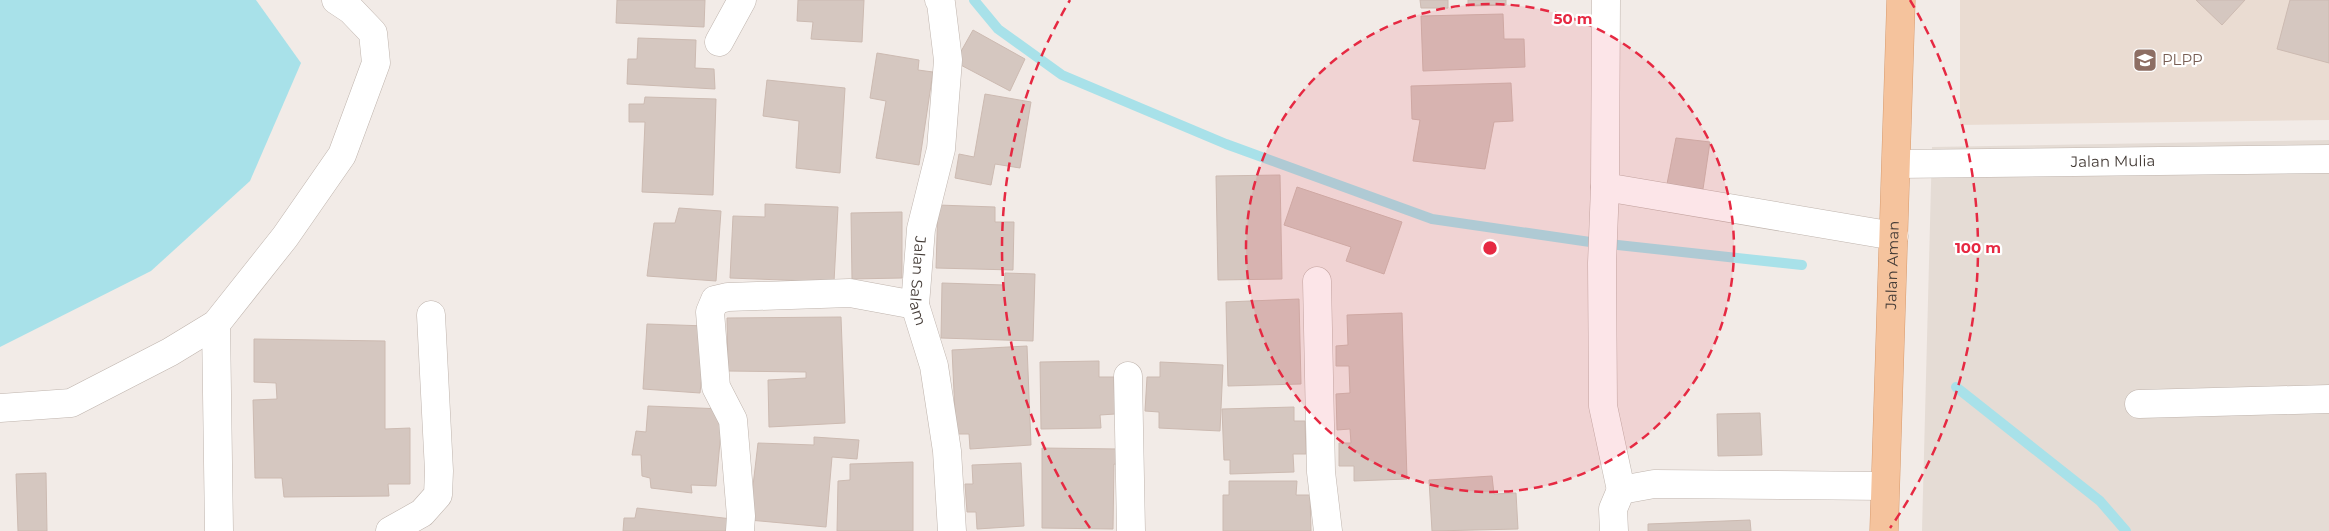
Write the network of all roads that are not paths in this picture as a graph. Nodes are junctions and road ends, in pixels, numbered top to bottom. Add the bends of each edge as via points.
1 (336, 0) edge
2 (742, 0) edge
3 (939, 0) edge
4 (1606, 0) edge
5 (1901, 0) edge
6 (719, 42) dead end
7 (2329, 159) edge
8 (1897, 164) junction
9 (1605, 187) junction
10 (1894, 236) junction
11 (1317, 281) dead end
12 (915, 304) junction
13 (431, 315) dead end
14 (216, 324) junction
15 (1128, 376) dead end
16 (2329, 399) edge
17 (2139, 404) dead end
18 (0, 408) edge
19 (1885, 486) junction
20 (1621, 490) junction
21 (219, 531) edge
22 (390, 531) edge
23 (740, 531) edge
24 (952, 531) edge
25 (1131, 531) edge
26 (1328, 531) edge
27 (1614, 531) edge
28 (1884, 531) edge

1 - 14 street via 351,10 373,33 376,63 342,156 285,237
2 - 6 street
3 - 12 street, Jalan Salam via 948,60 941,149 921,229
4 - 9 street
5 - 8 main road, Jalan Aman
7 - 8 street, Jalan Mulia
8 - 10 main road, Jalan Aman
9 - 10 street
9 - 20 street via 1603,406
10 - 19 main road, Jalan Aman
11 - 26 street via 1321,472
12 - 23 street via 850,293 714,300 710,312 716,387 733,420
12 - 24 street, Jalan Salam via 934,366 947,451
13 - 22 street via 440,471 438,494 422,513
14 - 18 street via 170,352 71,403
14 - 21 street
15 - 25 street
16 - 17 street
19 - 20 street via 1654,484
19 - 28 main road, Jalan Aman
20 - 27 street via 1613,508

